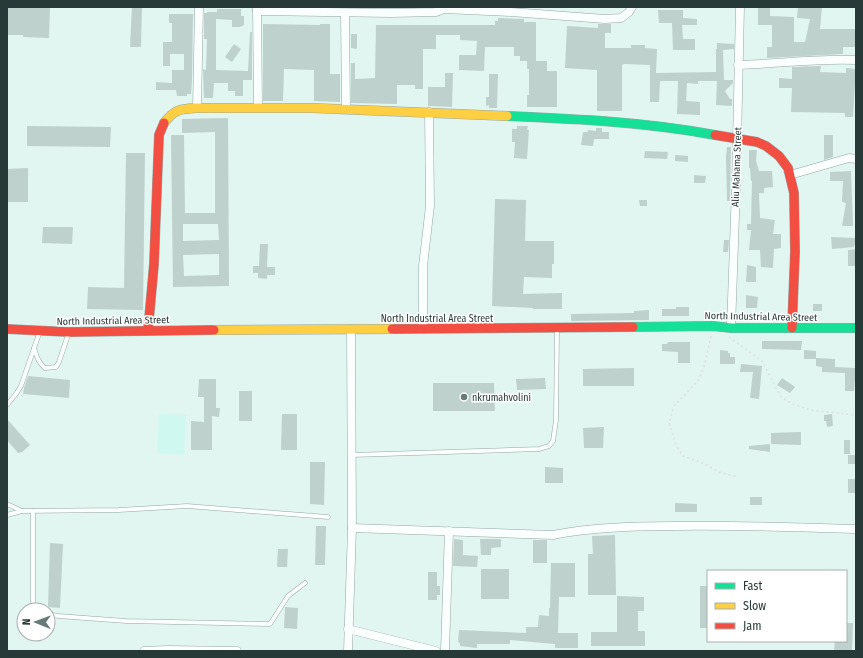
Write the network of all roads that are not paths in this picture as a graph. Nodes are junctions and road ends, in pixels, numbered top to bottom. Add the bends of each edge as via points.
1 (199, 7) edge
2 (632, 7) edge
3 (740, 7) edge
4 (444, 8) edge
5 (257, 9) edge
6 (345, 13) junction
7 (856, 60) edge
8 (738, 65) junction
9 (197, 108) junction
10 (258, 108) junction
11 (346, 109) junction
12 (429, 112) junction
13 (737, 138) junction
14 (856, 159) edge
15 (790, 175) junction
16 (557, 328) junction
17 (792, 328) junction
18 (856, 328) edge
19 (351, 329) junction
20 (422, 329) junction
21 (7, 330) edge
22 (18, 330) junction
23 (148, 330) junction
24 (40, 331) junction
25 (728, 331) junction
26 (68, 332) junction
27 (7, 334) edge
28 (34, 348) junction
29 (7, 405) edge
30 (352, 455) junction
31 (7, 504) edge
32 (22, 511) junction
33 (33, 511) junction
34 (7, 515) edge
35 (328, 517) dead end
36 (352, 528) junction
37 (856, 528) edge
38 (449, 531) junction
39 (305, 583) dead end
40 (33, 602) edge
41 (56, 616) edge
42 (348, 629) junction
43 (144, 651) edge
44 (237, 651) edge
45 (348, 651) edge
46 (436, 651) edge
47 (445, 651) edge

1 - 9 street
2 - 4 street via 624,16 605,19
3 - 8 street, Aliu Mahama Street
4 - 6 street via 436,12
5 - 6 street
5 - 10 street
6 - 11 street
7 - 8 street
8 - 13 street, Aliu Mahama Street
9 - 10 street
9 - 23 street via 180,109 170,115 159,135 154,264
10 - 11 street
11 - 12 street
12 - 13 street via 612,121
12 - 20 street via 430,206 423,266
13 - 15 street via 757,142 776,151
13 - 25 street, Aliu Mahama Street
14 - 15 street via 849,158
15 - 17 street via 794,189 795,252
16 - 20 street, North Industrial Area Street
16 - 25 street, North Industrial Area Street via 712,326
16 - 30 lane via 556,420 552,441 548,446 539,449
17 - 18 street, North Industrial Area Street
17 - 25 street, North Industrial Area Street
19 - 20 street, North Industrial Area Street
19 - 23 street, North Industrial Area Street
19 - 30 street
21 - 22 street, North Industrial Area Street
22 - 24 street, North Industrial Area Street
22 - 27 street, North Industrial Area Street
23 - 26 street, North Industrial Area Street
24 - 26 street, North Industrial Area Street
24 - 28 lane
26 - 28 lane via 56,367 45,368 37,360
28 - 29 lane via 21,386
30 - 36 street
31 - 32 lane
32 - 33 lane
32 - 34 lane
33 - 35 lane via 187,506
33 - 40 lane
36 - 38 street
36 - 42 street
37 - 38 street via 639,526 553,535
38 - 47 street
39 - 41 lane via 288,596 270,624 126,621
42 - 45 street
42 - 46 street
43 - 44 street

